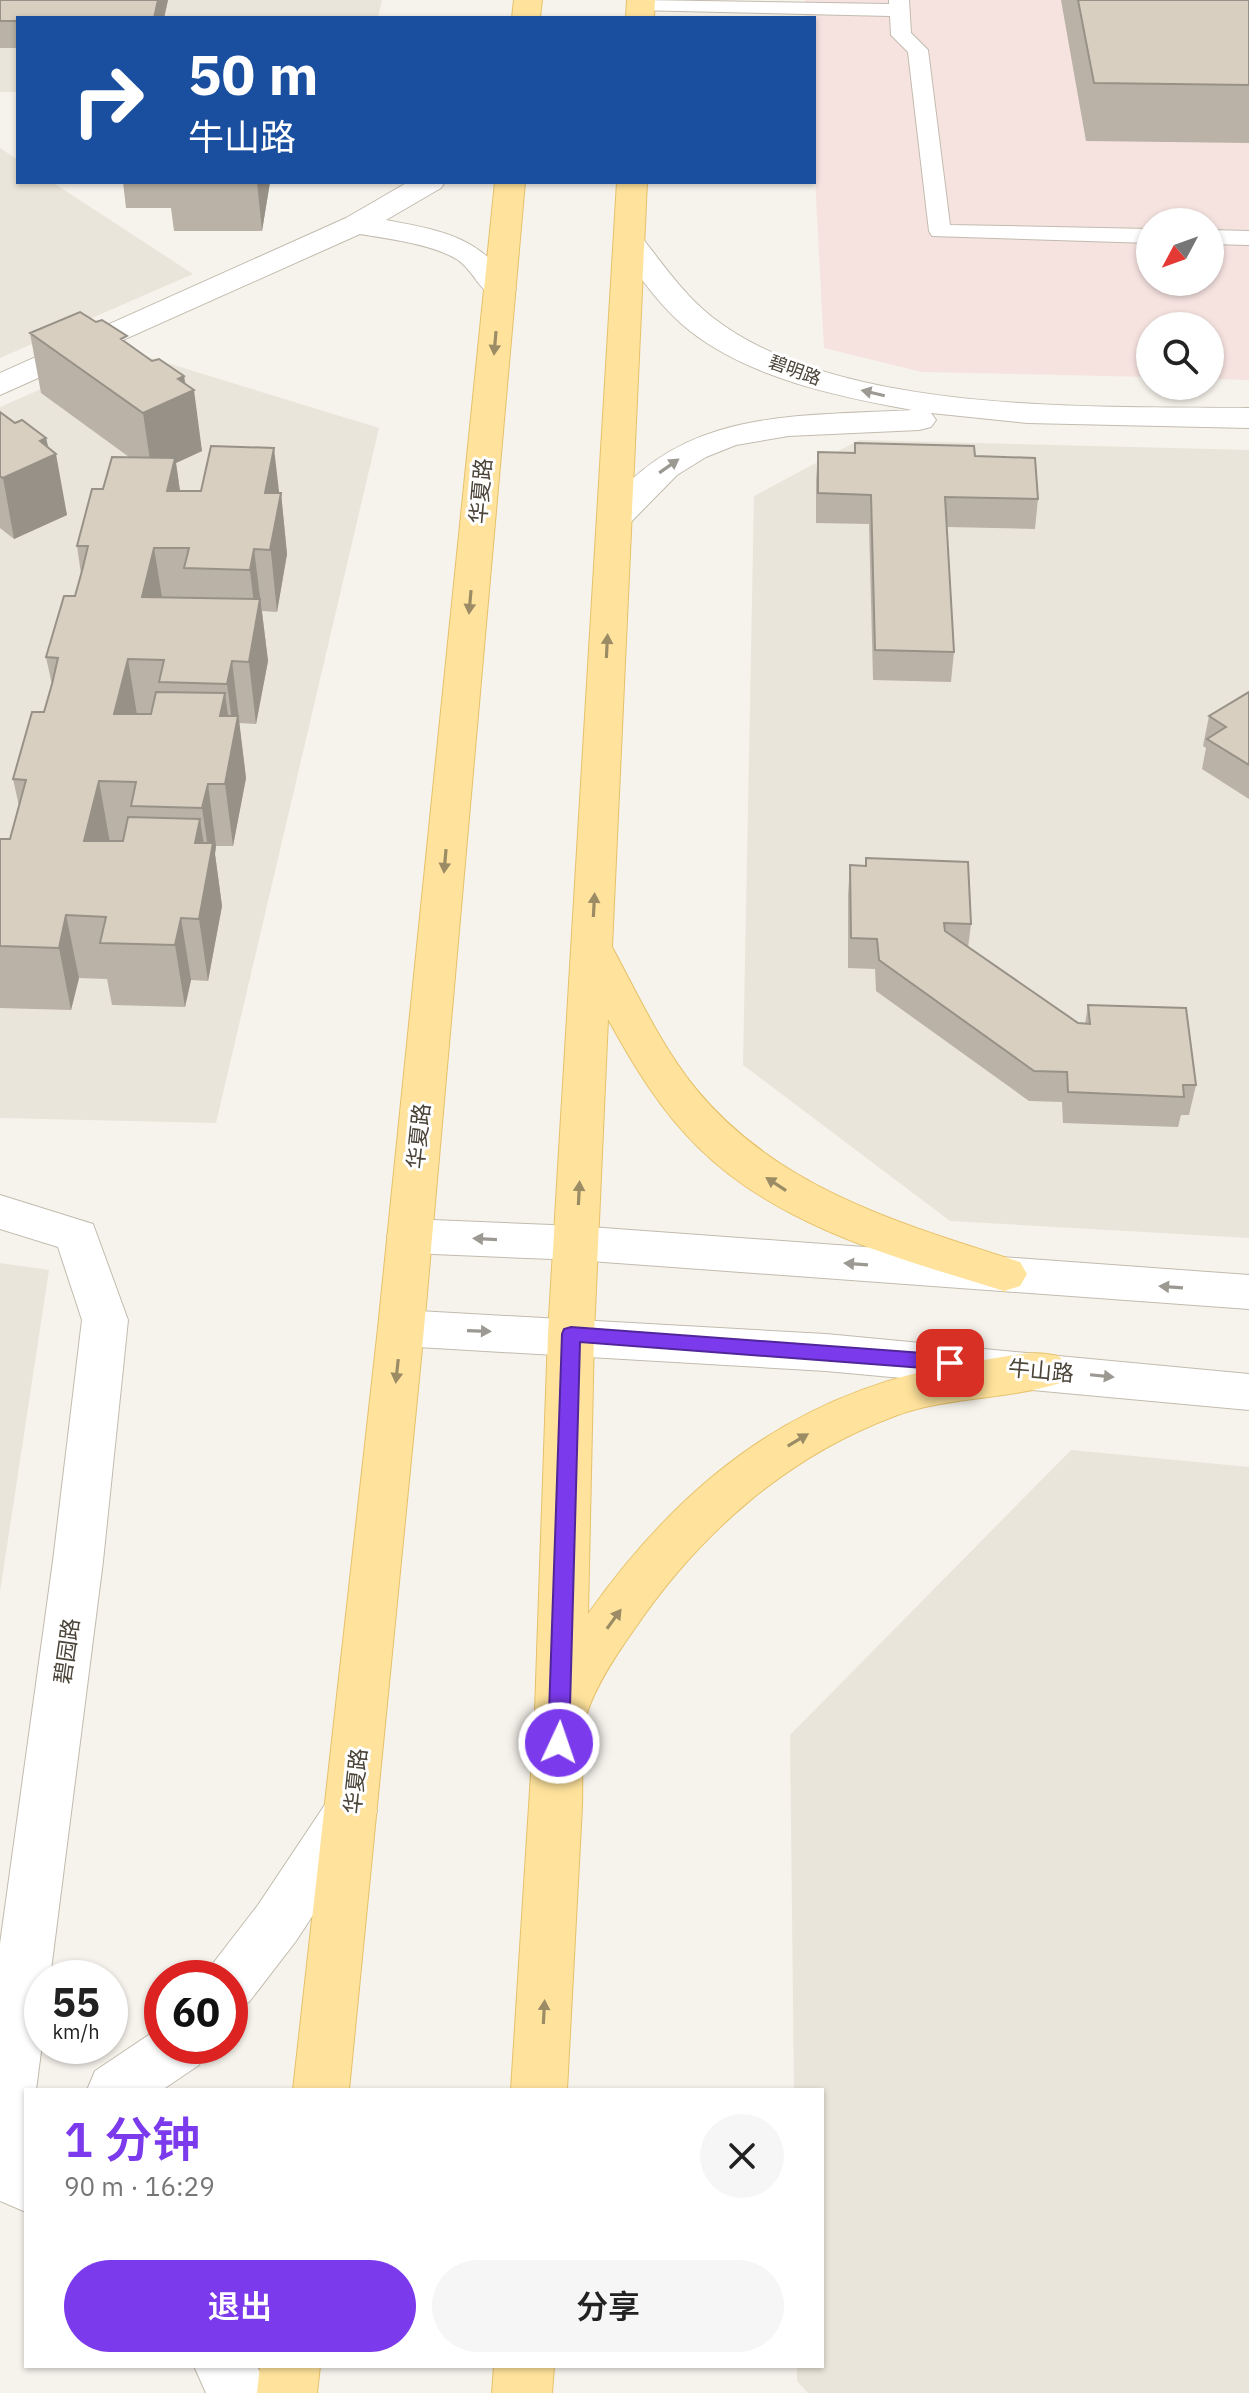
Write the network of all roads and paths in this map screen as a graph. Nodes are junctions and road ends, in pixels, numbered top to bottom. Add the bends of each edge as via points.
1 (899, 5) edge
2 (641, 8) edge
3 (427, 184) edge
4 (510, 184) edge
5 (632, 184) edge
6 (357, 224) junction
7 (1136, 236) edge
8 (1224, 237) edge
9 (1249, 238) edge
10 (629, 241) junction
11 (500, 289) junction
12 (0, 385) edge
13 (1005, 413) junction
14 (1249, 418) edge
15 (614, 520) junction
16 (592, 948) junction
17 (0, 1212) edge
18 (409, 1236) junction
19 (576, 1243) junction
20 (1004, 1274) junction
21 (1249, 1292) edge
22 (401, 1328) junction
23 (571, 1334) junction
24 (1044, 1370) junction
25 (1249, 1392) edge
26 (561, 1711) junction
27 (352, 1809) junction
28 (248, 1961) edge
29 (153, 2064) edge
30 (118, 2088) edge
31 (321, 2088) edge
32 (539, 2088) edge
33 (0, 2150) edge
34 (24, 2152) edge
35 (0, 2170) edge
36 (24, 2183) edge
37 (225, 2368) edge
38 (290, 2368) edge
39 (524, 2368) edge
40 (239, 2393) edge
41 (287, 2393) edge
42 (522, 2393) edge

1 - 2 lane
1 - 7 lane via 901,35 918,50 940,231
3 - 6 street
4 - 11 main road, 华夏路
5 - 10 main road
6 - 11 street via 422,236 469,254
6 - 12 street
8 - 9 lane
13 -> 10 street, 碧明路 via 948,408 839,385 734,346 670,296
10 - 15 main road
11 -> 18 main road, 华夏路
13 - 14 street, 碧明路
15 -> 13 street, 碧明路 via 665,468 733,434 772,426
16 -> 15 main road
19 -> 16 main road
20 -> 16 main road via 855,1226 777,1187 725,1147 682,1102 642,1043
17 - 33 street, 碧园路 via 77,1236 105,1320
19 -> 18 street
18 - 22 main road, 华夏路
20 -> 19 street
19 - 23 main road
21 -> 20 street
22 -> 23 street, 牛山路
22 -> 27 main road, 华夏路
23 - 24 street, 牛山路
23 - 26 main road
24 -> 25 street, 牛山路
26 -> 24 main road via 605,1632 643,1578 694,1520 760,1462 819,1428 882,1401 949,1383
32 -> 26 main road
27 - 28 street
27 - 31 main road, 华夏路
29 - 30 street
34 - 35 street
35 - 36 street
37 - 40 street
38 - 41 main road
39 - 42 main road

